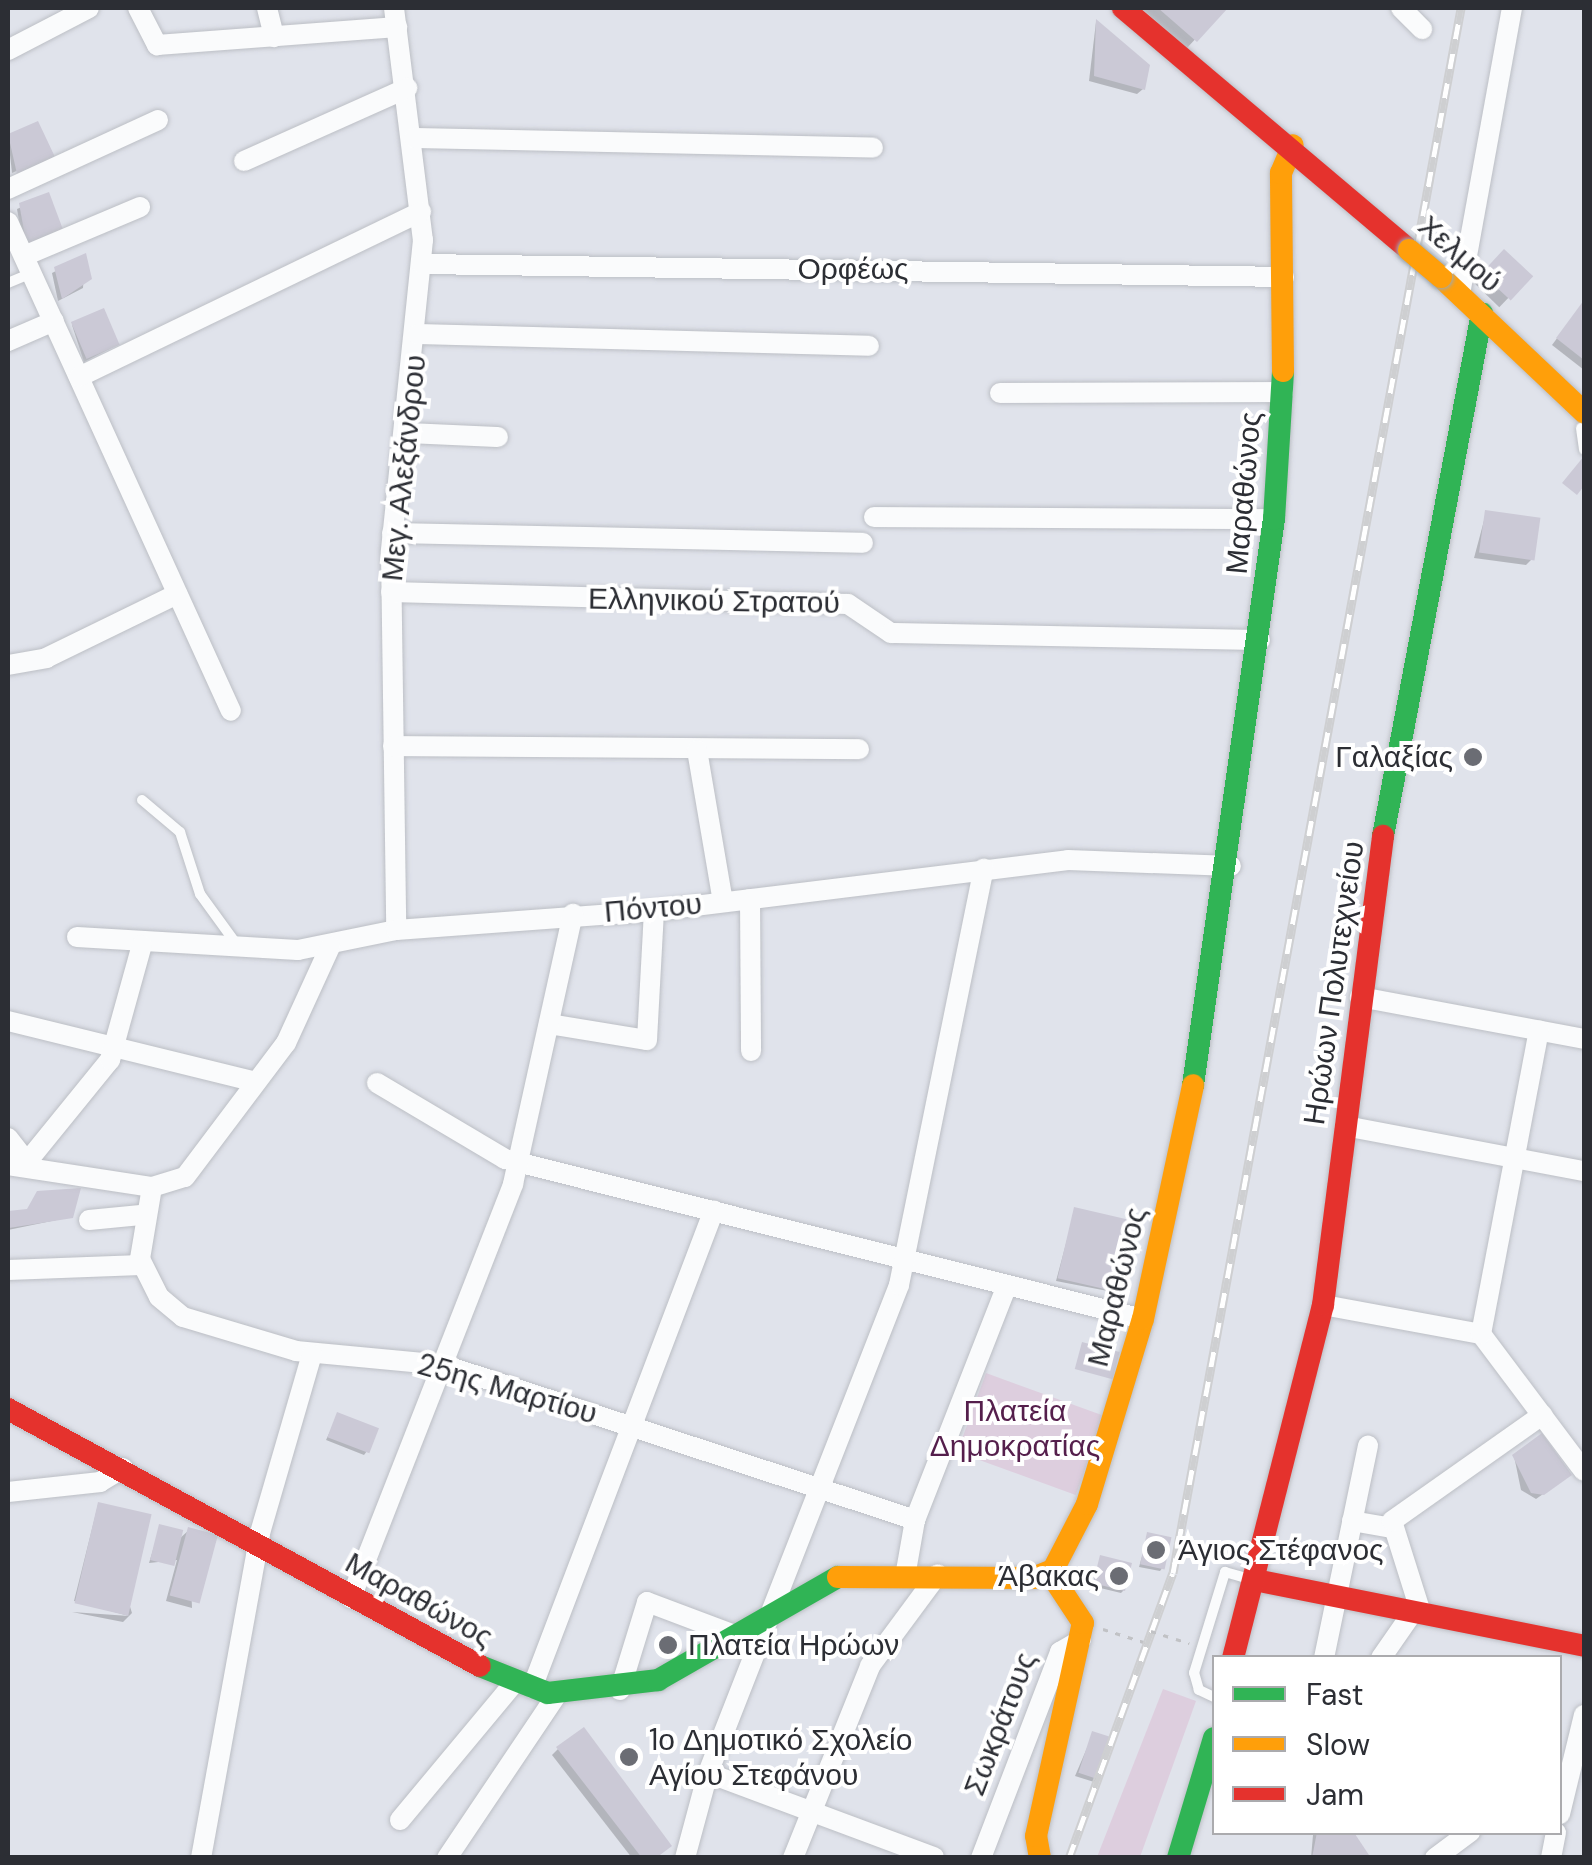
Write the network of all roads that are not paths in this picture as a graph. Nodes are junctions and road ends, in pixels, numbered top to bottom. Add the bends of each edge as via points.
1 (89, 8) edge
2 (138, 8) edge
3 (267, 8) edge
4 (1122, 8) edge
5 (1401, 8) edge
6 (1512, 8) edge
7 (395, 17) edge
8 (1422, 29) dead end
9 (274, 37) junction
10 (8, 50) edge
11 (407, 88) junction
12 (158, 120) dead end
13 (414, 138) junction
14 (1293, 145) junction
15 (872, 148) dead end
16 (244, 161) dead end
17 (8, 189) edge
18 (140, 207) dead end
19 (421, 212) junction
20 (8, 222) edge
21 (28, 264) junction
22 (422, 264) junction
23 (1284, 277) junction
24 (8, 283) edge
25 (1460, 294) junction
26 (1482, 313) junction
27 (54, 321) junction
28 (418, 334) junction
29 (8, 341) edge
30 (869, 346) dead end
31 (80, 378) junction
32 (1282, 392) junction
33 (1000, 393) dead end
34 (1583, 420) edge
35 (407, 434) junction
36 (498, 437) dead end
37 (1584, 450) edge
38 (874, 516) dead end
39 (1274, 519) junction
40 (392, 533) junction
41 (863, 543) dead end
42 (392, 592) junction
43 (177, 594) junction
44 (1260, 640) junction
45 (8, 665) edge
46 (231, 710) dead end
47 (393, 746) junction
48 (858, 749) dead end
49 (697, 750) junction
50 (142, 800) dead end
51 (1231, 866) junction
52 (984, 869) junction
53 (750, 899) junction
54 (723, 902) junction
55 (654, 911) junction
56 (573, 914) junction
57 (396, 930) junction
58 (77, 937) dead end
59 (142, 944) junction
60 (330, 947) junction
61 (240, 950) junction
62 (1360, 997) junction
63 (8, 1020) edge
64 (550, 1024) junction
65 (1539, 1031) junction
66 (1584, 1039) edge
67 (117, 1049) junction
68 (752, 1051) dead end
69 (256, 1082) junction
70 (376, 1083) dead end
71 (1344, 1126) junction
72 (8, 1138) edge
73 (1515, 1158) junction
74 (516, 1162) junction
75 (17, 1164) edge
76 (1584, 1171) edge
77 (152, 1188) junction
78 (714, 1210) junction
79 (141, 1215) junction
80 (88, 1220) dead end
81 (906, 1259) junction
82 (142, 1265) junction
83 (8, 1270) edge
84 (1006, 1286) junction
85 (1322, 1305) junction
86 (1143, 1319) junction
87 (1481, 1334) junction
88 (312, 1354) junction
89 (444, 1366) junction
90 (8, 1409) edge
91 (1542, 1415) junction
92 (632, 1426) junction
93 (1368, 1445) dead end
94 (124, 1468) junction
95 (1584, 1471) edge
96 (824, 1488) junction
97 (8, 1492) edge
98 (916, 1520) junction
99 (1352, 1521) junction
100 (1391, 1528) junction
101 (258, 1544) junction
102 (906, 1571) junction
103 (1050, 1573) junction
104 (938, 1574) junction
105 (1256, 1580) junction
106 (1336, 1596) junction
107 (351, 1598) junction
108 (1417, 1612) junction
109 (768, 1616) junction
110 (1082, 1631) junction
111 (736, 1636) junction
112 (1584, 1646) edge
113 (1234, 1655) edge
114 (1325, 1655) edge
115 (1383, 1655) edge
116 (523, 1685) junction
117 (620, 1690) junction
118 (557, 1694) junction
119 (1212, 1696) edge
120 (1584, 1715) edge
121 (1212, 1745) edge
122 (708, 1773) junction
123 (1570, 1784) edge
124 (1562, 1808) edge
125 (813, 1812) junction
126 (400, 1820) dead end
127 (1459, 1836) edge
128 (934, 1857) edge
129 (1180, 1857) edge
130 (201, 1858) edge
131 (447, 1858) edge
132 (685, 1858) edge
133 (794, 1858) edge
134 (980, 1858) edge
135 (1040, 1858) edge
136 (1436, 1858) edge

1 - 10 street
2 - 9 street via 153,40
3 - 9 street
4 - 14 main road
5 - 8 street
6 - 25 street
7 - 9 street
7 - 11 street, Μεγ. Αλεξάνδρου
11 - 13 street, Μεγ. Αλεξάνδρου
11 - 16 street
12 - 17 street
13 - 15 street
13 - 19 street, Μεγ. Αλεξάνδρου
14 - 23 main road, Μαραθώνος via 1281,173
14 - 25 main road, Χελμού, bridge
18 - 21 street
19 - 22 street, Μεγ. Αλεξάνδρου
19 - 31 street
20 - 21 street
21 - 24 lane
21 - 27 street
22 - 23 street, Ορφέως
22 - 28 street, Μεγ. Αλεξάνδρου
23 - 32 main road, Μαραθώνος
25 - 26 main road, Χελμού
26 - 34 main road, Χελμού
26 - 62 main road, Ηρώων Πολυτεχνείου
27 - 29 street
27 - 31 street
28 - 30 street
28 - 35 street, Μεγ. Αλεξάνδρου
31 - 43 street
32 - 33 street
32 - 39 main road, Μαραθώνος
34 - 37 lane
35 - 36 street
35 - 40 street, Μεγ. Αλεξάνδρου
38 - 39 street
39 - 44 main road, Μαραθώνος
40 - 41 street
40 - 42 street, Μεγ. Αλεξάνδρου
42 - 44 street, Ελληνικού Στρατού via 848,604 891,633
42 - 47 street, Μεγ. Αλεξάνδρου
43 - 45 street via 46,658
43 - 46 street
44 - 51 main road, Μαραθώνος
47 - 49 street
47 - 57 street, Μεγ. Αλεξάνδρου
48 - 49 street
49 - 54 street
50 - 61 lane via 180,832 200,894
51 - 52 street, Πόντου via 1080,860
51 - 86 main road, Μαραθώνος
52 - 53 street, Πόντου
52 - 81 street
53 - 54 street, Πόντου
53 - 68 street
54 - 55 street, Πόντου
55 - 56 street, Πόντου
55 - 64 street via 647,1040
56 - 57 street, Πόντου
56 - 64 street
57 - 60 street, Πόντου
58 - 59 street, Πόντου
59 - 61 street, Πόντου
59 - 67 street
60 - 61 street, Πόντου
60 - 69 street via 294,1030
62 - 65 street
62 - 71 main road, Ηρώων Πολυτεχνείου
63 - 67 street
64 - 74 street
65 - 66 street
65 - 73 street
67 - 69 street
67 - 75 street
69 - 77 street via 192,1172
70 - 74 street
71 - 73 street
71 - 85 main road, Ηρώων Πολυτεχνείου
72 - 75 street
73 - 76 street
73 - 87 street
74 - 78 street
74 - 89 street
75 - 77 street
77 - 79 street
78 - 81 street
78 - 92 street
79 - 80 street
79 - 82 street
81 - 84 street
81 - 96 street
82 - 83 street
82 - 88 street, 25ης Μαρτίου via 184,1317
84 - 86 street
84 - 98 street
85 - 87 street
85 - 105 main road, Ηρώων Πολυτεχνείου
86 - 103 main road, Μαραθώνος via 1086,1504
87 - 91 street
88 - 89 street, 25ης Μαρτίου
88 - 101 street via 265,1492
89 - 92 street, 25ης Μαρτίου
89 - 107 street
90 - 94 main road, Μαραθώνος
91 - 95 street
91 - 100 street
92 - 96 street, 25ης Μαρτίου
92 - 116 street
93 - 99 street
94 - 97 street via 100,1482
94 - 101 main road, Μαραθώνος
96 - 98 street, 25ης Μαρτίου
96 - 109 street
98 - 102 street
99 - 100 street
99 - 106 street
100 - 108 street
101 - 107 main road, Μαραθώνος
101 - 130 street
102 - 104 main road, Μαραθώνος
102 - 109 main road, Μαραθώνος via 843,1574
103 - 104 main road, Μαραθώνος
103 - 110 main road
104 - 125 street via 870,1666
105 - 106 main road
105 - 113 main road, Ηρώων Πολυτεχνείου
105 - 119 lane via 1225,1572 1194,1673 1199,1690
106 - 108 main road
106 - 114 street
107 - 116 main road, Μαραθώνος
108 - 112 main road
108 - 115 street
109 - 111 main road, Μαραθώνος
109 - 122 street
110 - 134 street, Σωκράτους via 1060,1652
110 - 135 main road via 1038,1825
111 - 117 main road, Μαραθώνος via 680,1671
111 - 117 street via 646,1602
116 - 118 main road, Μαραθώνος
116 - 126 street
117 - 118 main road, Μαραθώνος
118 - 131 street
120 - 123 street
121 - 129 main road
122 - 125 street
122 - 132 street
123 - 124 street
125 - 128 street
125 - 133 street
127 - 136 street

